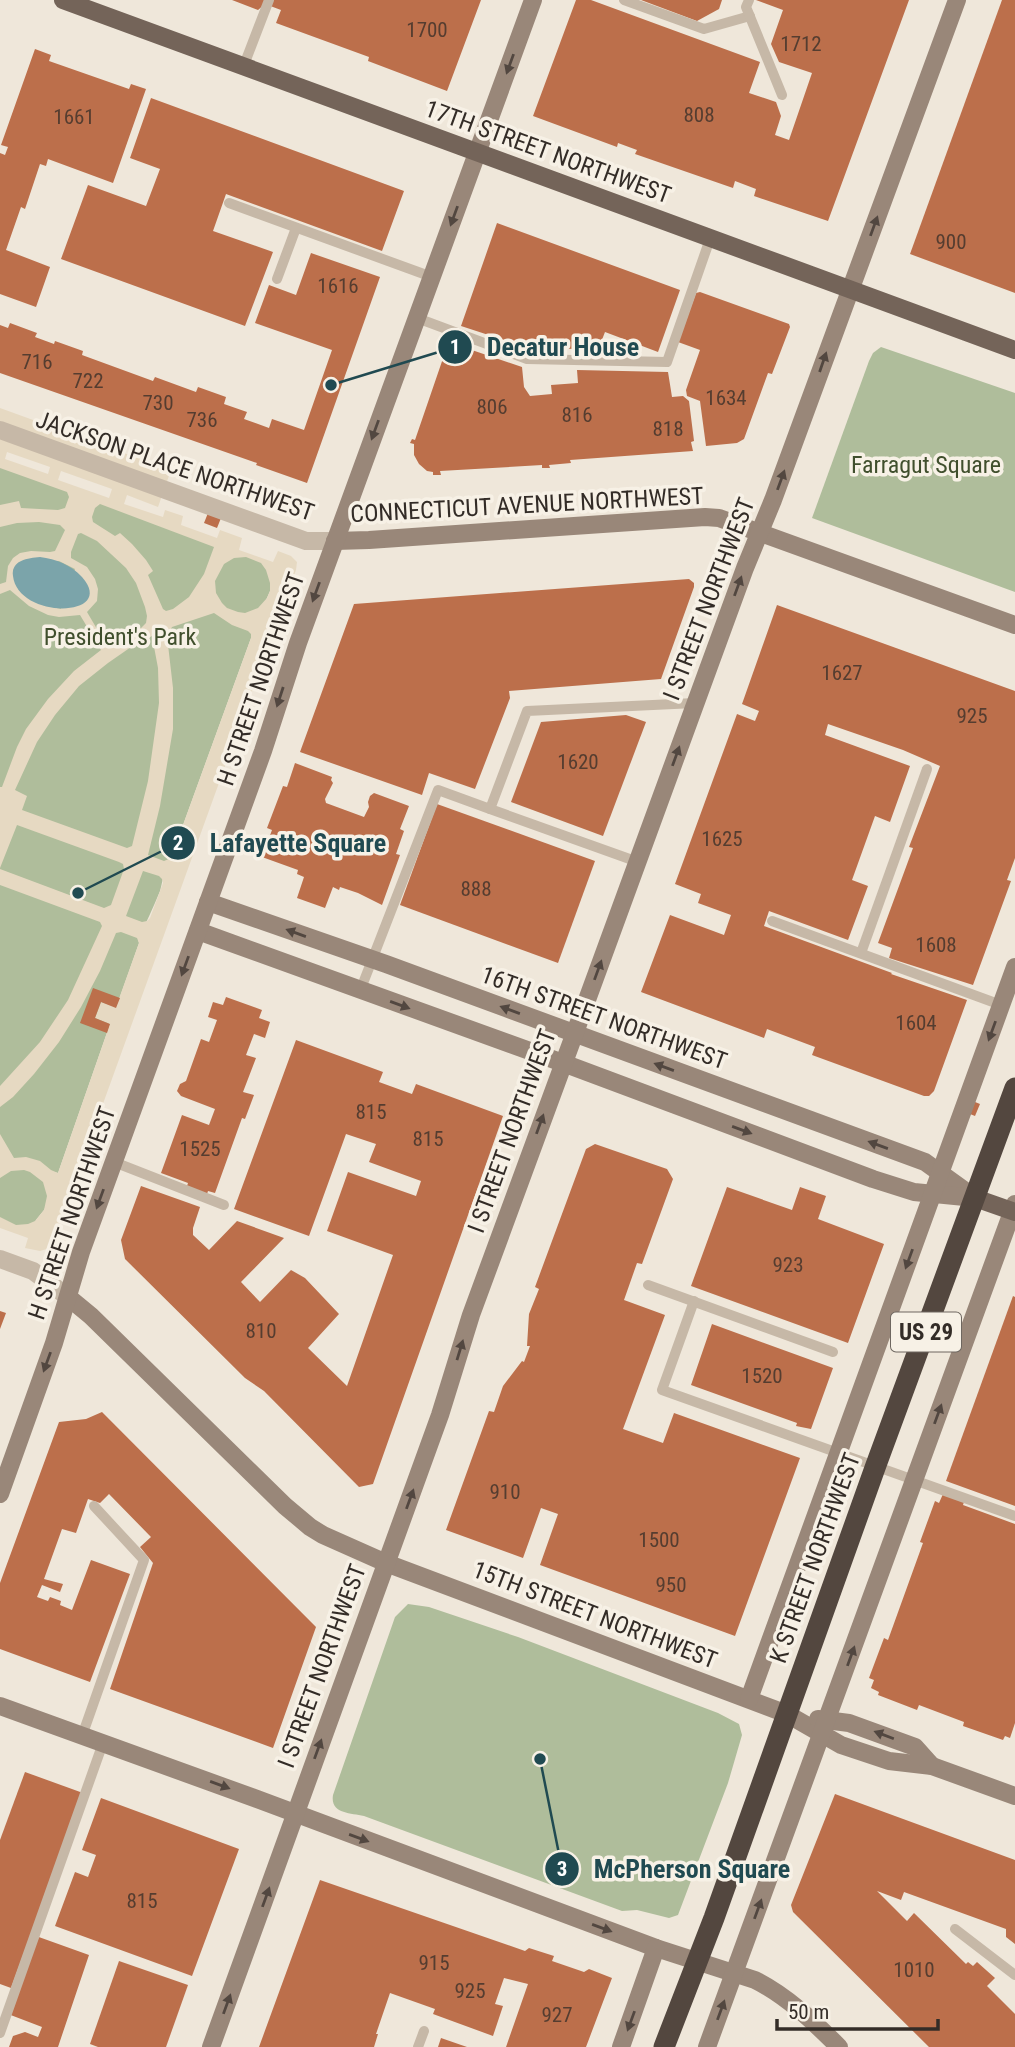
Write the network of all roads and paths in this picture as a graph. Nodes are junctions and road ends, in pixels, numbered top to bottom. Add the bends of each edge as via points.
1 (64, 0) edge
2 (269, 0) edge
3 (533, 0) edge
4 (624, 0) edge
5 (749, 0) edge
6 (957, 0) edge
7 (750, 16) junction
8 (244, 65) junction
9 (782, 95) dead end
10 (477, 152) junction
11 (229, 204) dead end
12 (296, 228) junction
13 (710, 239) junction
14 (432, 277) junction
15 (277, 279) dead end
16 (849, 290) junction
17 (417, 318) junction
18 (1015, 351) edge
19 (0, 430) edge
20 (761, 532) junction
21 (335, 541) junction
22 (1015, 625) edge
23 (695, 703) junction
24 (927, 769) dead end
25 (490, 809) junction
26 (638, 862) junction
27 (208, 902) junction
28 (772, 921) dead end
29 (198, 931) junction
30 (861, 953) junction
31 (372, 959) junction
32 (1015, 967) edge
33 (360, 991) junction
34 (1001, 1005) junction
35 (574, 1034) junction
36 (563, 1063) junction
37 (1015, 1088) edge
38 (114, 1162) junction
39 (940, 1173) junction
40 (932, 1195) junction
41 (975, 1198) junction
42 (224, 1205) dead end
43 (1014, 1209) edge
44 (0, 1259) edge
45 (648, 1285) dead end
46 (68, 1297) junction
47 (694, 1301) junction
48 (833, 1352) dead end
49 (840, 1453) junction
50 (876, 1465) junction
51 (4, 1474) edge
52 (914, 1478) junction
53 (0, 1494) edge
54 (94, 1506) dead end
55 (1015, 1516) edge
56 (386, 1563) junction
57 (749, 1699) junction
58 (0, 1706) edge
59 (787, 1714) junction
60 (825, 1727) junction
61 (82, 1736) junction
62 (103, 1744) junction
63 (1015, 1796) edge
64 (295, 1814) junction
65 (955, 1929) dead end
66 (656, 1948) junction
67 (697, 1961) junction
68 (734, 1973) junction
69 (1015, 1975) edge
70 (424, 2031) dead end
71 (0, 2033) edge
72 (211, 2047) edge
73 (418, 2047) edge
74 (621, 2047) edge
75 (664, 2047) edge
76 (707, 2047) edge
77 (839, 2047) edge

1 - 8 main road, 17TH STREET NORTHWEST
2 - 8 lane
3 -> 10 street, H STREET NORTHWEST
4 - 7 lane via 704,29
5 - 7 lane
16 -> 6 street, I STREET NORTHWEST
7 - 9 lane
8 - 10 main road, 17TH STREET NORTHWEST
10 - 13 main road, 17TH STREET NORTHWEST
10 -> 14 street, H STREET NORTHWEST
11 - 12 lane
12 - 14 lane
12 - 15 lane
13 - 16 main road, 17TH STREET NORTHWEST
13 - 17 lane via 667,362 527,359
14 - 17 street, H STREET NORTHWEST
16 - 18 main road, 17TH STREET NORTHWEST
20 -> 16 street, I STREET NORTHWEST
17 -> 21 street, H STREET NORTHWEST
19 - 21 street, JACKSON PLACE NORTHWEST via 306,541
20 - 21 street, CONNECTICUT AVENUE NORTHWEST via 705,517
20 - 22 street
23 -> 20 street, I STREET NORTHWEST
21 -> 27 street, H STREET NORTHWEST
23 - 25 lane via 527,711
26 -> 23 street, I STREET NORTHWEST
24 - 30 lane
25 - 26 lane
25 - 31 lane via 438,790
35 -> 26 street, I STREET NORTHWEST
27 - 29 street, H STREET NORTHWEST
31 -> 27 street, 16TH STREET NORTHWEST
28 - 30 lane
29 - 33 street, 16TH STREET NORTHWEST
29 -> 38 street, H STREET NORTHWEST
30 - 34 lane
31 - 33 lane
35 -> 31 street, 16TH STREET NORTHWEST
32 - 34 street, K STREET NORTHWEST
33 -> 36 street, 16TH STREET NORTHWEST
34 -> 39 street, K STREET NORTHWEST
35 - 36 street, I STREET NORTHWEST
39 -> 35 street, 16TH STREET NORTHWEST via 925,1162
36 -> 40 street, 16TH STREET NORTHWEST via 873,1179
56 -> 36 street, I STREET NORTHWEST
37 - 41 highway, K STREET NORTHWEST / US 29
38 - 42 lane
38 -> 46 street, H STREET NORTHWEST
39 - 40 street, K STREET NORTHWEST
39 - 41 street, 16TH STREET NORTHWEST
40 - 41 street, 16TH STREET NORTHWEST
40 -> 49 street, K STREET NORTHWEST
41 - 43 main road, 16TH STREET NORTHWEST
41 - 50 highway, K STREET NORTHWEST / US 29
52 -> 43 street
44 - 46 street via 33,1271
45 - 47 lane
46 -> 51 street, H STREET NORTHWEST
46 - 56 street, 15TH STREET NORTHWEST via 302,1520 323,1535
47 - 48 lane
47 - 49 lane via 662,1390
49 - 50 lane
49 - 57 street, K STREET NORTHWEST
50 - 52 lane
50 - 59 highway, K STREET NORTHWEST / US 29
51 - 53 street, H STREET NORTHWEST
52 - 55 lane
60 -> 52 street
54 - 61 lane via 145,1560
56 - 57 street, 15TH STREET NORTHWEST
64 -> 56 street, I STREET NORTHWEST
57 - 59 street, 15TH STREET NORTHWEST
58 - 61 street
59 - 60 street, 15TH STREET NORTHWEST
59 - 67 highway, K STREET NORTHWEST / US 29
60 - 63 street, 15TH STREET NORTHWEST via 841,1745 889,1761 932,1766
68 -> 60 street
61 - 62 street
62 -> 64 street
62 - 71 lane
64 -> 66 street
72 -> 64 street, I STREET NORTHWEST
65 - 69 lane
66 - 67 street
66 -> 74 street
67 - 68 street
67 - 75 highway, K STREET NORTHWEST / US 29
76 -> 68 street
68 - 77 street via 766,1985
70 - 73 lane

